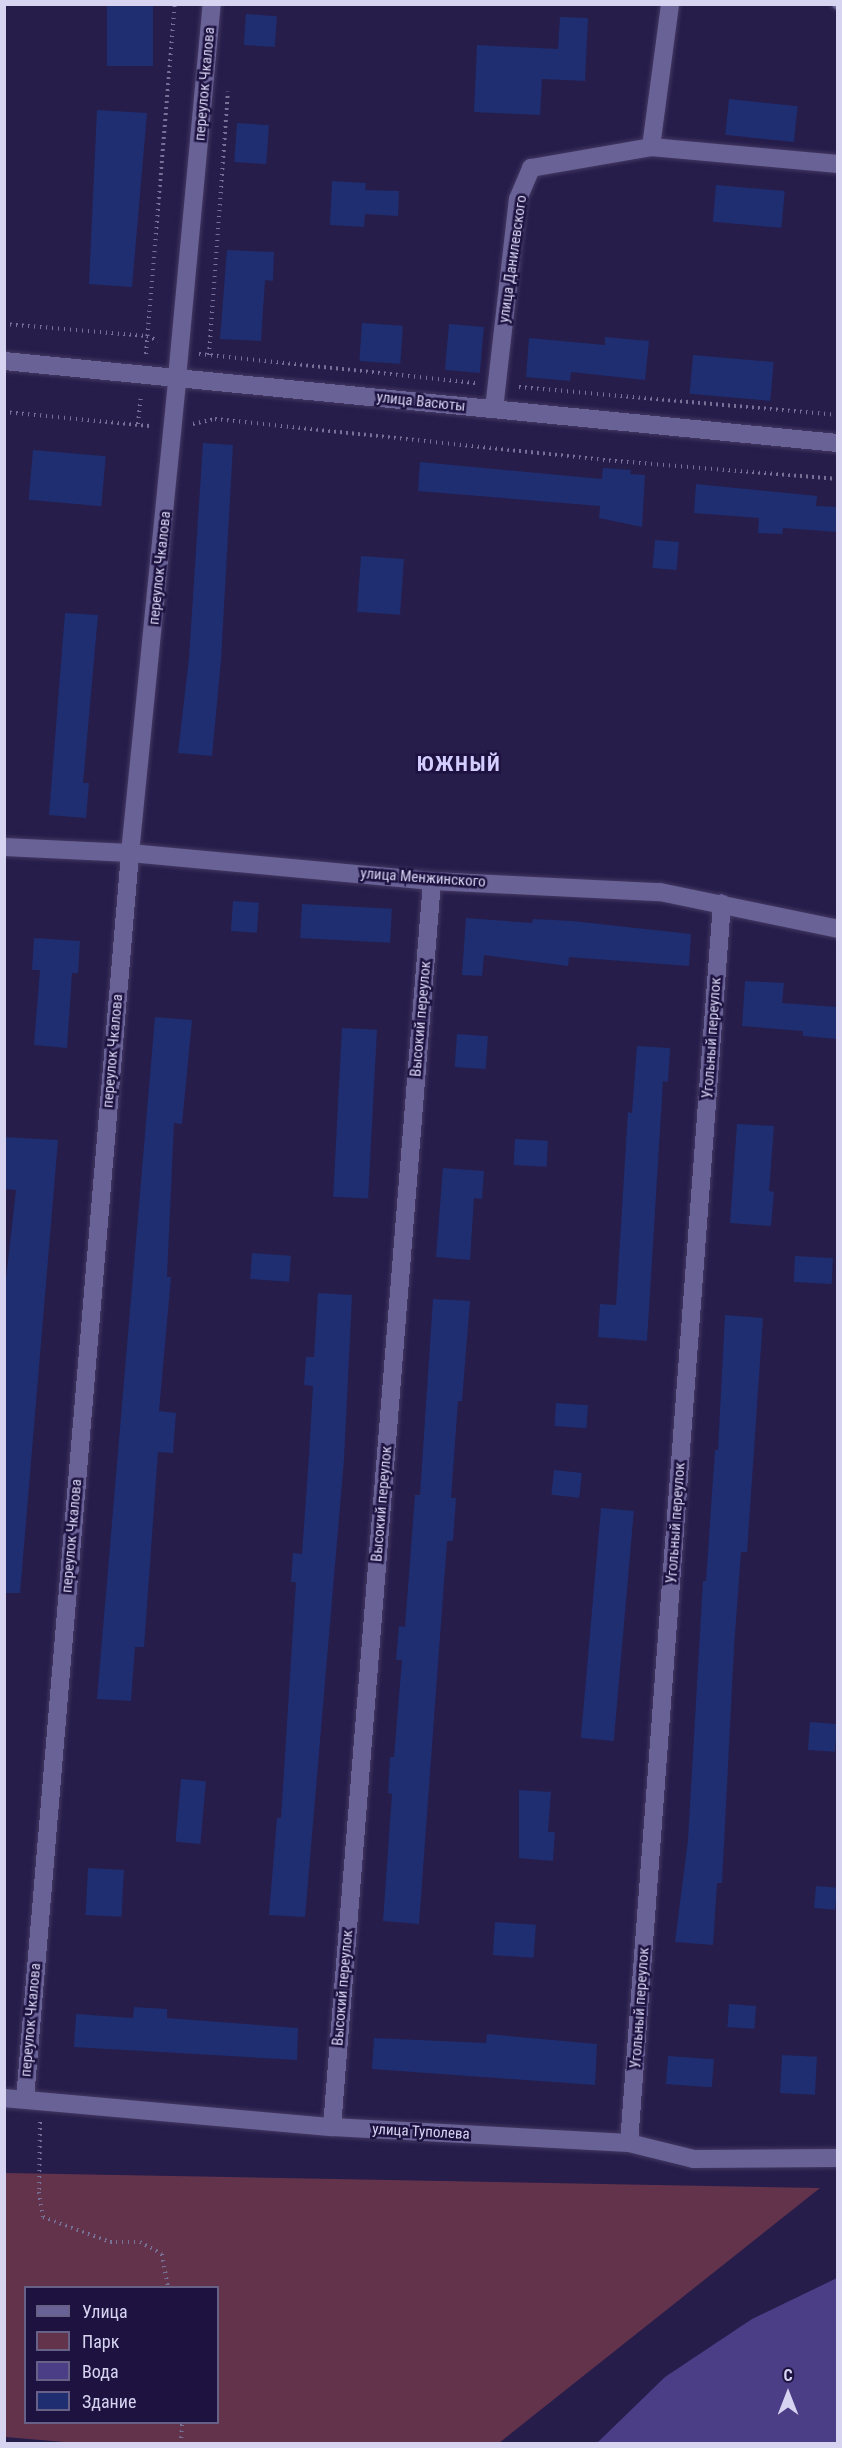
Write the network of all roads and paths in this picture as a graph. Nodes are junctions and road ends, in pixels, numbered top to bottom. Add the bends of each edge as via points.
1 (175, 4) edge
2 (212, 4) edge
3 (670, 4) edge
4 (229, 86) dead end
5 (651, 147) junction
6 (837, 164) edge
7 (4, 324) edge
8 (147, 336) junction
9 (180, 352) junction
10 (209, 355) junction
11 (4, 362) edge
12 (144, 375) junction
13 (177, 378) junction
14 (496, 385) junction
15 (494, 409) junction
16 (4, 412) edge
17 (837, 415) edge
18 (138, 424) junction
19 (174, 428) junction
20 (837, 443) edge
21 (837, 479) edge
22 (4, 848) edge
23 (130, 853) junction
24 (432, 880) junction
25 (722, 903) junction
26 (837, 929) edge
27 (4, 2098) edge
28 (30, 2100) junction
29 (332, 2127) junction
30 (629, 2143) junction
31 (837, 2158) edge
32 (168, 2286) edge
33 (182, 2424) edge
34 (181, 2444) edge

1 - 8 path
2 - 9 street, переулок Чкалова
3 - 5 street
4 - 10 path
5 - 6 street, улица Данилевского
5 - 14 street, улица Данилевского via 531,168 518,199
7 - 8 path
8 - 9 path
8 - 12 path
9 - 10 path
9 - 13 street, переулок Чкалова
10 - 14 path
11 - 12 street, улица Васюты
12 - 13 street, улица Васюты
12 - 18 path
13 - 15 street, улица Васюты
13 - 19 street, переулок Чкалова
14 - 15 street, улица Данилевского
14 - 17 path
15 - 20 street, улица Васюты
16 - 18 path
18 - 19 path
19 - 21 path via 215,419 603,460
19 - 23 street, переулок Чкалова
22 - 23 street, улица Менжинского
23 - 24 street, улица Менжинского
23 - 28 street, переулок Чкалова
24 - 25 street, улица Менжинского via 660,892
24 - 29 street, Высокий переулок
25 - 26 street, улица Менжинского
25 - 30 street, Угольный переулок
27 - 28 street, улица Туполева
28 - 29 street, улица Туполева
28 - 32 path via 40,2123 39,2192 43,2217 110,2242 140,2242 162,2254
29 - 30 street, улица Туполева
30 - 31 street, улица Туполева via 694,2159
33 - 34 path

